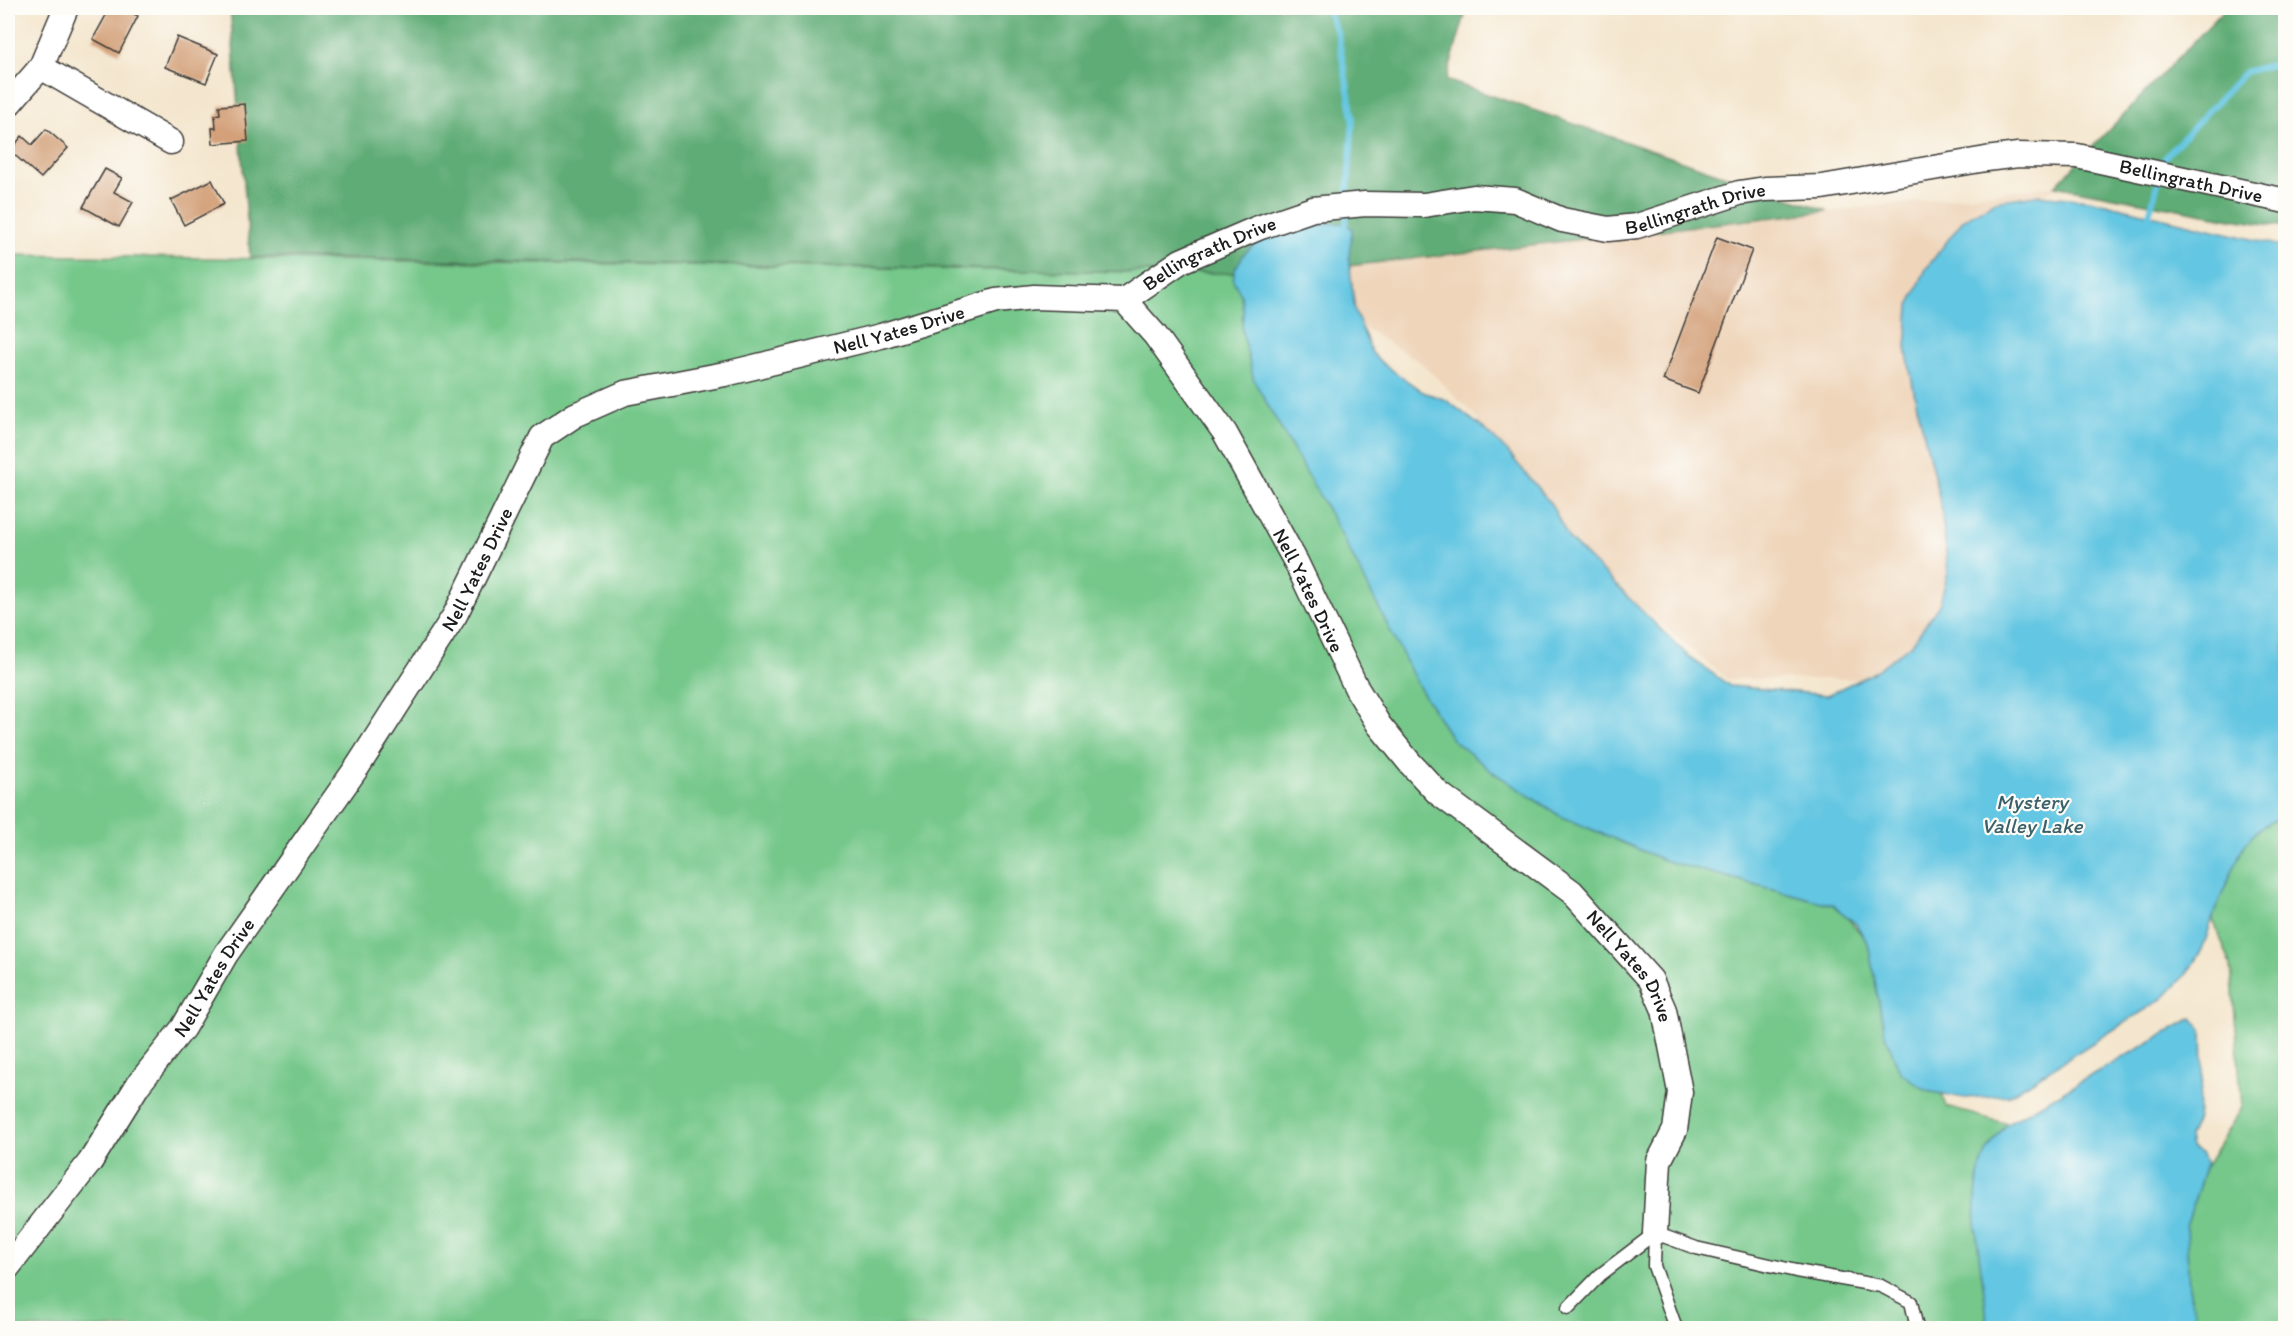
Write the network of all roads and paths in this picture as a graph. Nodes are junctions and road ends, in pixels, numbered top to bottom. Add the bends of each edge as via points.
1 (66, 8) edge
2 (41, 67) junction
3 (8, 105) edge
4 (171, 142) dead end
5 (2286, 201) edge
6 (1124, 300) junction
7 (1655, 1233) junction
8 (8, 1268) edge
9 (1568, 1308) dead end
10 (1676, 1329) edge
11 (1917, 1329) edge

1 - 2 street
2 - 3 street
2 - 4 street
5 - 6 street, Bellingrath Drive via 2077,156 2018,155 1822,187 1739,193 1637,226 1608,229 1562,220 1515,200 1474,196 1424,205 1365,204 1313,210 1258,228 1181,261
6 - 7 street, Nell Yates Drive via 1155,335 1225,433 1296,562 1357,689 1379,724 1438,793 1572,892 1651,980 1665,1010 1680,1092 1675,1130 1659,1161
6 - 8 street, Nell Yates Drive via 1034,297 996,301 881,336 625,393 575,415 542,437 455,615 358,766 226,954 183,1028 138,1085 90,1162
7 - 9 lane via 1600,1275
7 - 10 lane via 1654,1266
7 - 11 lane via 1707,1251 1881,1286 1911,1302

